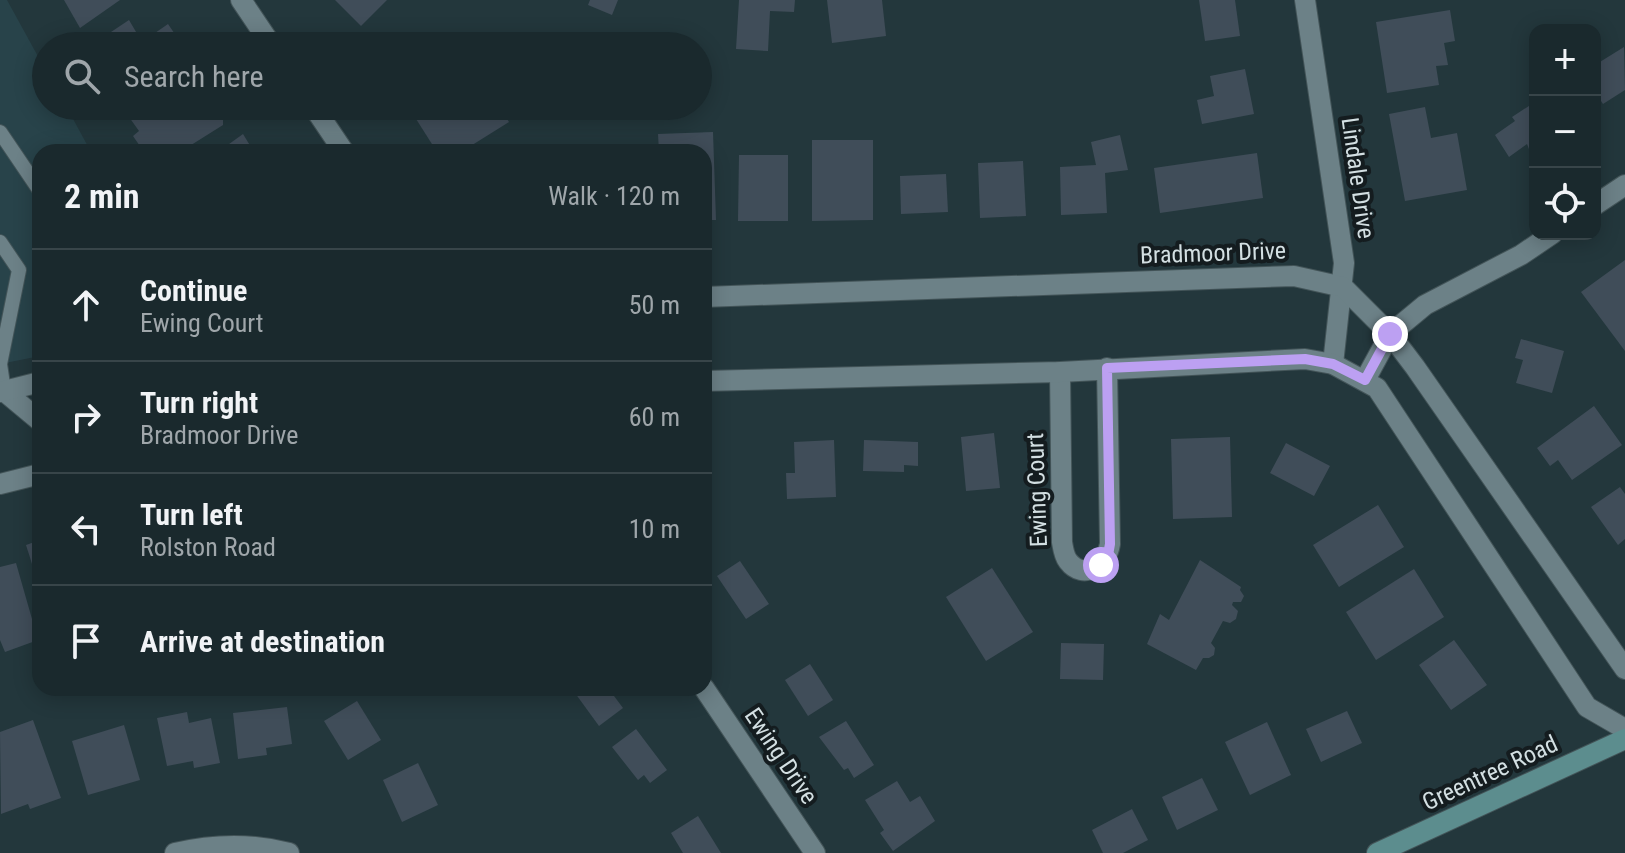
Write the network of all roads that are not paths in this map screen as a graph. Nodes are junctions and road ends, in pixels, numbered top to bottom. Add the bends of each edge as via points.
1 (241, 0) edge
2 (1305, 0) edge
3 (263, 32) edge
4 (322, 120) edge
5 (0, 132) edge
6 (339, 144) edge
7 (32, 179) edge
8 (1625, 185) edge
9 (1601, 201) edge
10 (1543, 240) edge
11 (0, 242) edge
12 (1343, 287) junction
13 (712, 297) edge
14 (1390, 334) junction
15 (1333, 364) junction
16 (1107, 368) junction
17 (1060, 372) junction
18 (1365, 380) junction
19 (712, 381) edge
20 (32, 384) edge
21 (2, 391) edge
22 (32, 415) edge
23 (32, 476) edge
24 (0, 484) edge
25 (1625, 669) edge
26 (709, 696) edge
27 (1625, 729) edge
28 (1625, 739) edge
29 (175, 853) edge
30 (289, 853) edge
31 (815, 853) edge
32 (1377, 853) edge

1 - 3 street
2 - 12 street, Lindale Drive via 1344,263
4 - 6 street
5 - 7 lane
8 - 9 street
10 - 14 street via 1425,305
11 - 21 lane via 19,270 0,364
12 - 13 street, Bradmoor Drive via 1294,276
12 - 14 street
12 - 15 street, Lindale Drive
14 - 18 street
14 - 25 street
15 - 16 street via 1305,359
15 - 18 street
16 - 17 street
16 - 17 street, Ewing Court via 1110,544 1101,565 1088,571 1066,559 1062,542
17 - 19 street
18 - 27 street via 1377,388 1587,707
20 - 21 street
21 - 22 street
23 - 24 street
26 - 31 street, Ewing Drive
28 - 32 street, Greentree Road
29 - 30 street via 210,845

